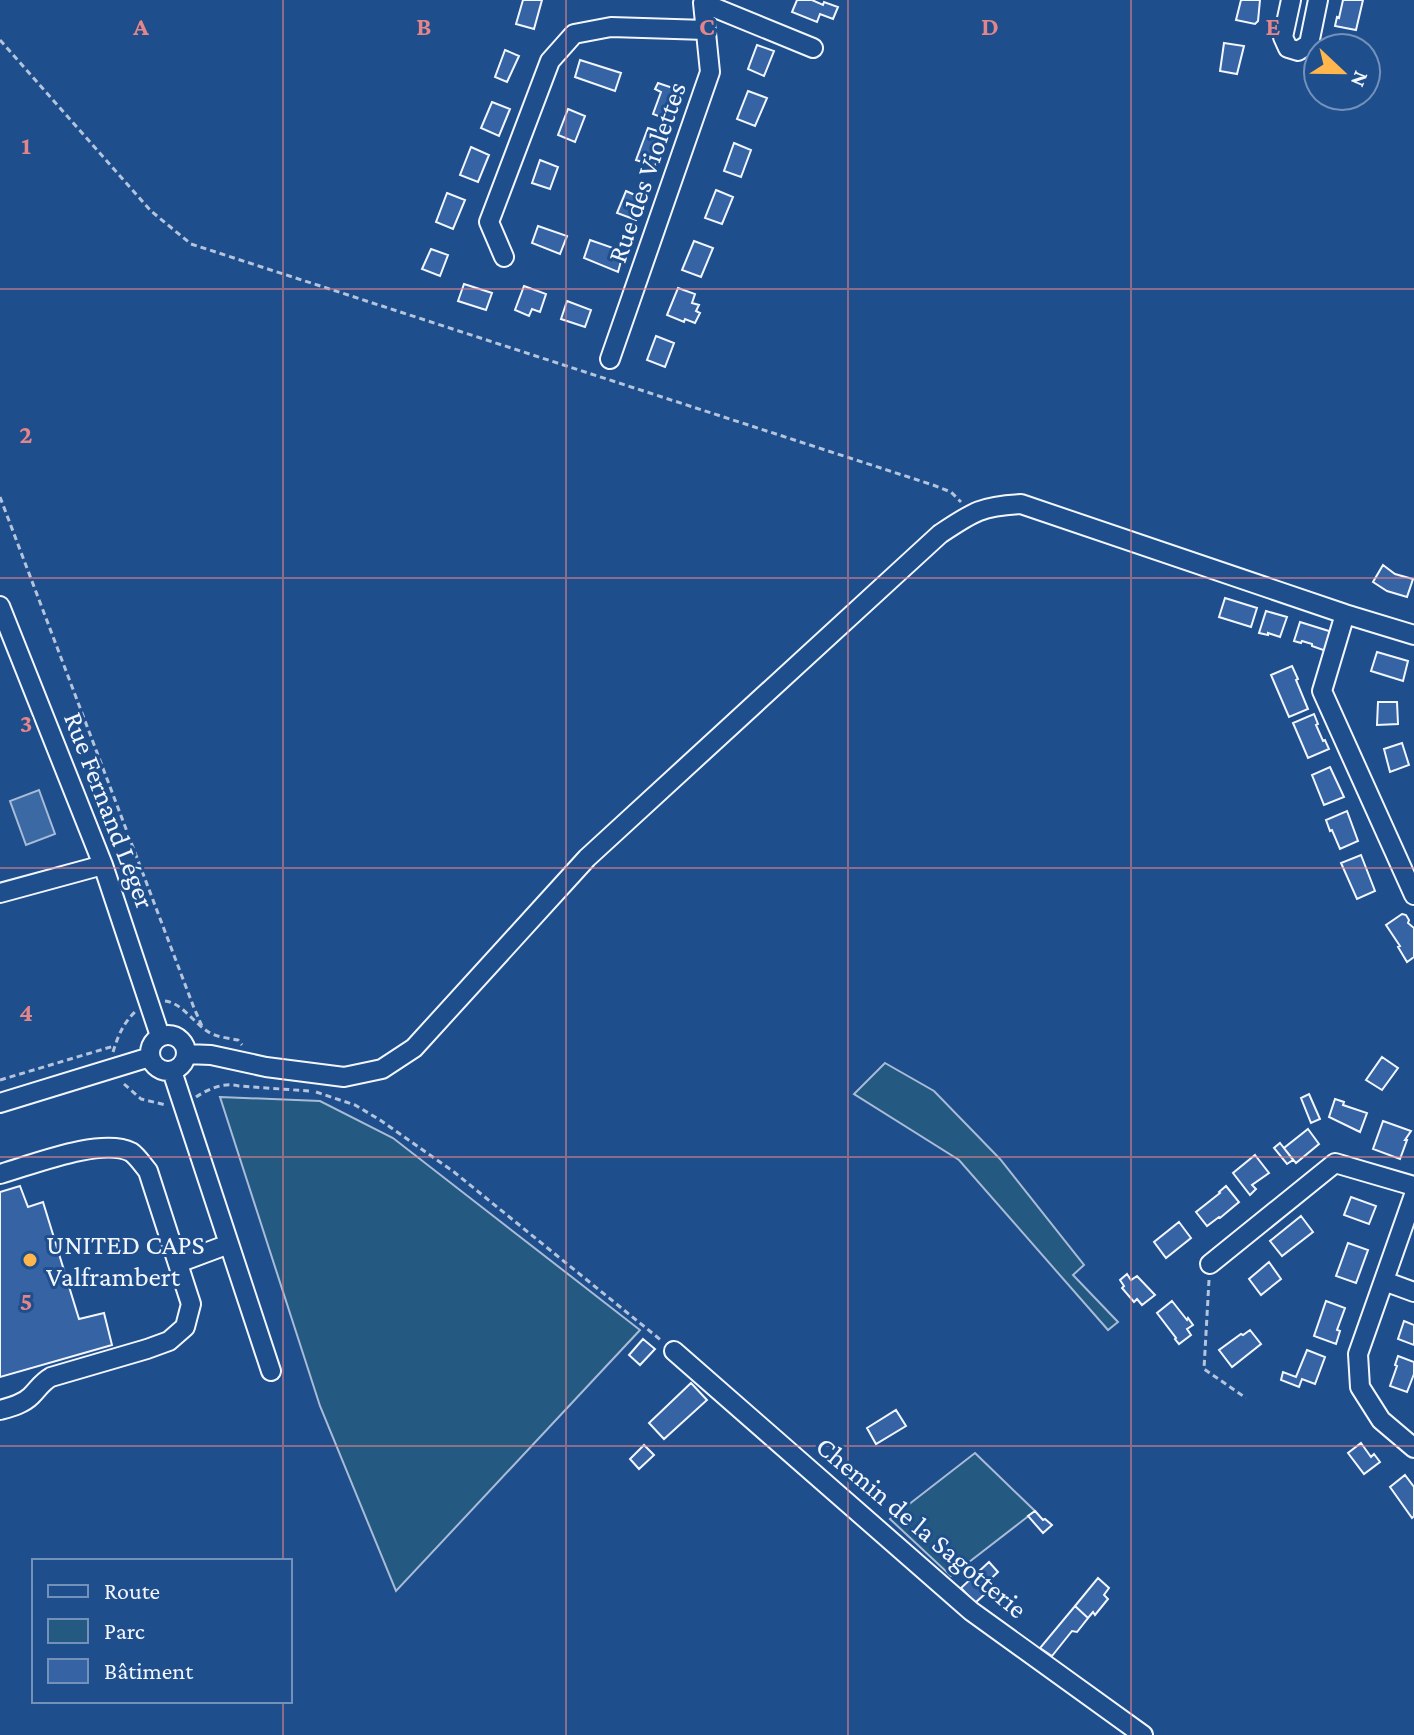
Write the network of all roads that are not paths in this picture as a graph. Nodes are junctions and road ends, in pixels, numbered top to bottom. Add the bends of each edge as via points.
1 (1291, 0) edge
2 (1318, 0) edge
3 (703, 2) edge
4 (706, 30) junction
5 (813, 48) dead end
6 (504, 257) dead end
7 (610, 359) dead end
8 (0, 606) edge
9 (1345, 614) junction
10 (1414, 635) edge
11 (103, 865) junction
12 (0, 893) edge
13 (1414, 895) edge
14 (160, 1036) junction
15 (186, 1054) junction
16 (150, 1057) junction
17 (172, 1071) junction
18 (0, 1103) edge
19 (0, 1174) edge
20 (1414, 1186) edge
21 (1414, 1195) edge
22 (229, 1244) junction
23 (178, 1263) junction
24 (1210, 1264) road end
25 (1384, 1281) junction
26 (1414, 1292) edge
27 (674, 1351) road end
28 (271, 1371) dead end
29 (0, 1410) edge
30 (1414, 1448) edge
31 (1143, 1735) edge

1 - 2 street via 1283,37 1288,48 1298,51 1309,44
3 - 4 street, Rue des Violettes
3 - 5 street
4 - 6 street via 611,27 574,34 550,61 489,222
4 - 7 street, Rue des Violettes via 710,72
8 - 11 street, Rue Fernand Léger
9 - 10 street
9 - 13 street via 1322,691
9 - 15 street via 1021,504 973,512 940,534 587,858 414,1048 382,1069 344,1077
11 - 12 street
11 - 14 street, Rue Fernand Léger
14 - 15 street via 178,1038
14 - 16 street via 151,1045
15 - 17 street
16 - 17 street via 161,1070
16 - 18 street
17 - 22 street
19 - 23 street via 93,1147 133,1153 148,1171
20 - 24 street via 1335,1163
21 - 25 street
22 - 23 street
22 - 28 street
23 - 29 street via 191,1304 185,1327 169,1341 51,1377 19,1404
25 - 26 street
25 - 30 street via 1358,1354 1360,1387 1381,1420
27 - 31 street, Chemin de la Sagotterie via 971,1611

